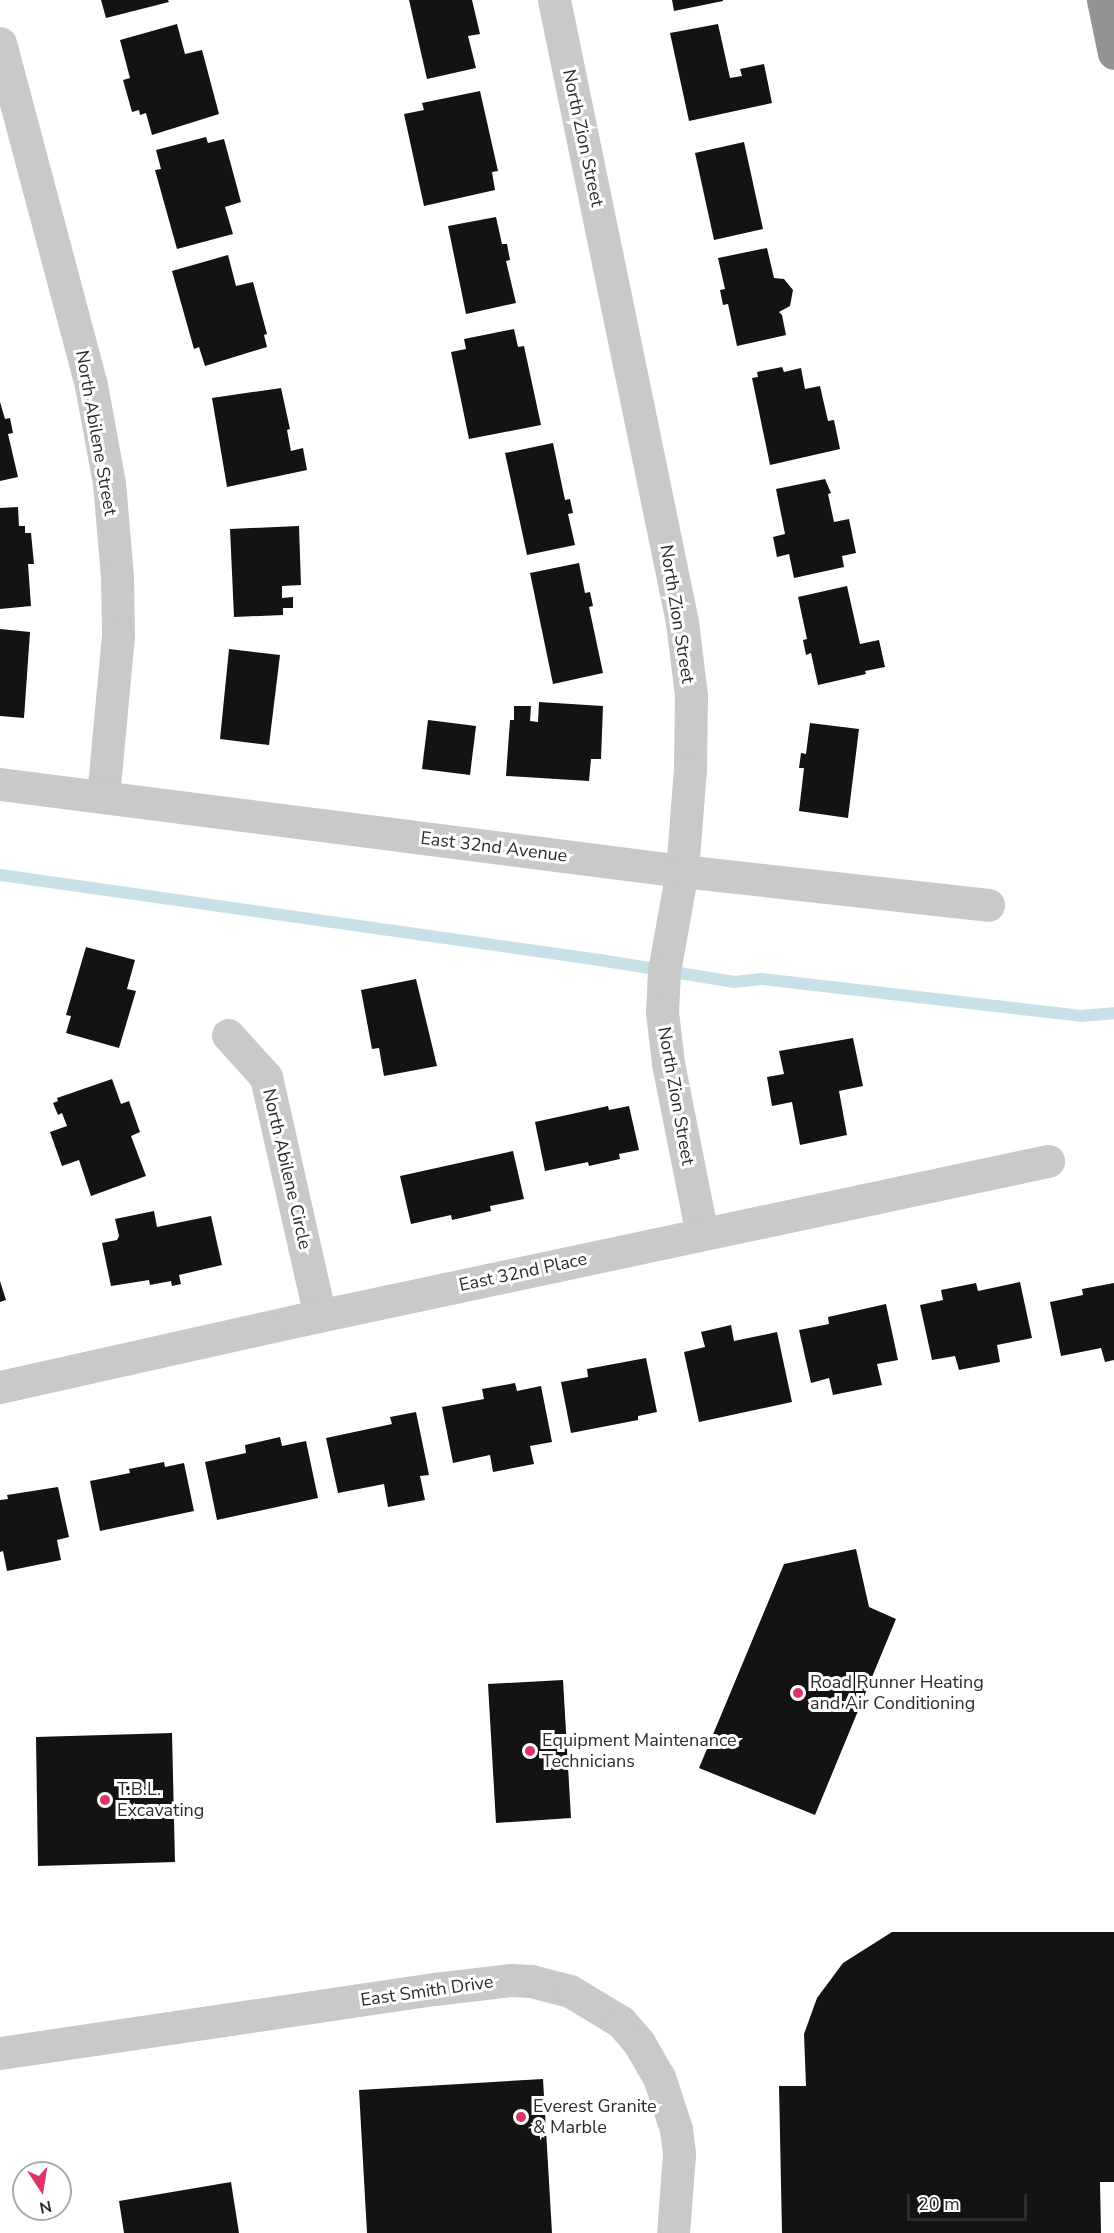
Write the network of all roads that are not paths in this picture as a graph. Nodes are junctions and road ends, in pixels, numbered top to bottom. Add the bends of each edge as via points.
1 (554, 0) edge
2 (1103, 0) edge
3 (0, 44) edge
4 (1114, 53) edge
5 (0, 784) edge
6 (103, 796) junction
7 (682, 871) junction
8 (988, 905) dead end
9 (228, 1035) dead end
10 (1047, 1161) dead end
11 (702, 1234) junction
12 (320, 1316) junction
13 (0, 1387) edge
14 (0, 2053) edge
15 (673, 2233) edge

1 - 7 street, North Zion Street via 682,622 691,695
2 - 4 highway
3 - 6 street, North Abilene Street via 91,386 109,483 118,635
5 - 6 street, East 32nd Avenue
6 - 7 street, East 32nd Avenue
7 - 8 street, East 32nd Avenue
7 - 11 street, North Zion Street via 666,961 662,1012 668,1063
9 - 12 street, North Abilene Circle via 266,1077
10 - 11 street, East 32nd Place
11 - 12 street, East 32nd Place
12 - 13 street, East 32nd Place
14 - 15 street, East Smith Drive via 511,1980 570,1991 621,2022 659,2077 676,2129 679,2154

